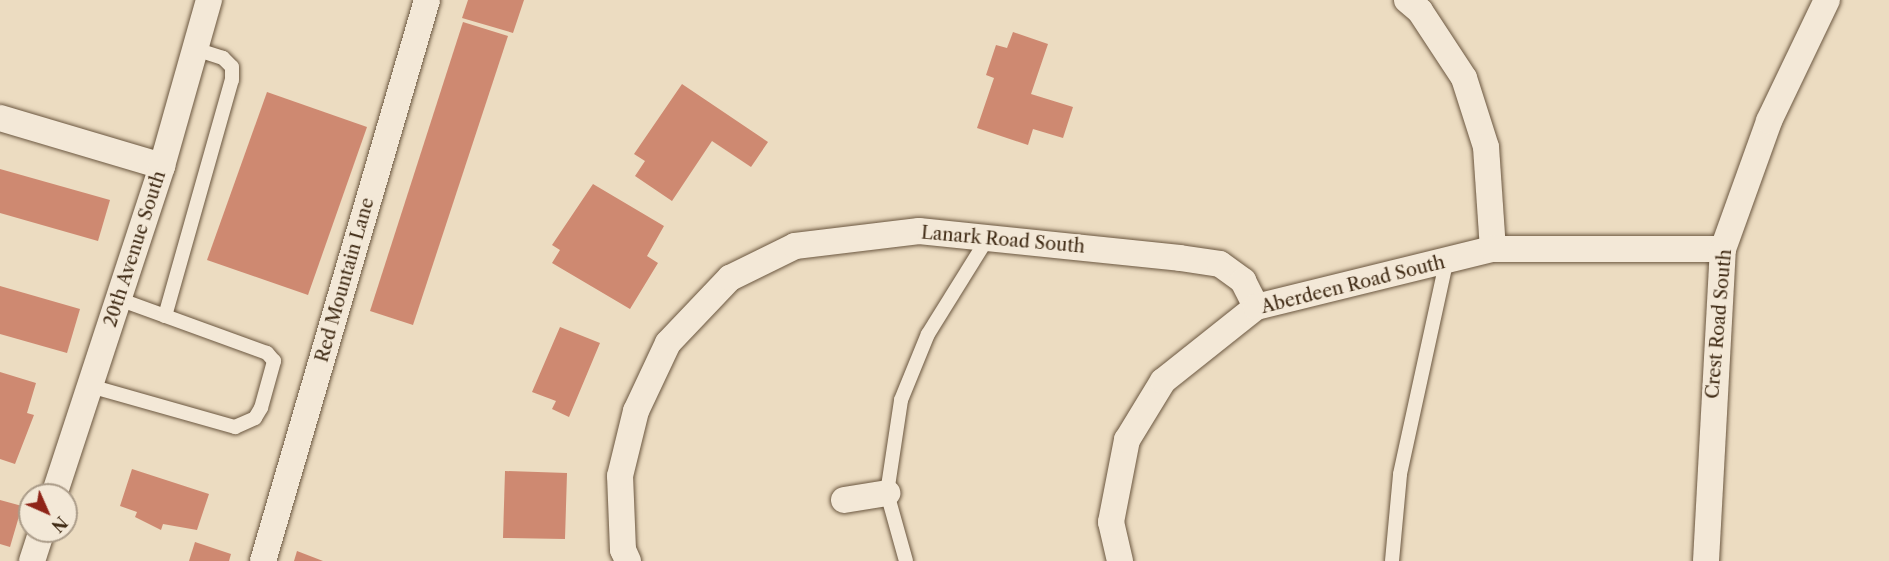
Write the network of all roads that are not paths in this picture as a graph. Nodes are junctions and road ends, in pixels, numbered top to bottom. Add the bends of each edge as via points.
1 (209, 0) edge
2 (427, 0) edge
3 (1407, 0) edge
4 (1827, 0) edge
5 (196, 49) junction
6 (0, 118) edge
7 (162, 166) junction
8 (989, 236) junction
9 (1493, 249) junction
10 (1723, 249) junction
11 (1446, 263) junction
12 (119, 299) junction
13 (1256, 307) junction
14 (165, 316) junction
15 (90, 386) junction
16 (58, 483) edge
17 (887, 493) junction
18 (844, 500) dead end
19 (38, 543) edge
20 (32, 561) edge
21 (263, 561) edge
22 (628, 561) edge
23 (906, 561) edge
24 (1120, 561) edge
25 (1392, 561) edge
26 (1706, 561) edge

1 - 5 street, 20th Avenue South
2 - 21 street, Red Mountain Lane
3 - 9 street via 1420,11 1464,78 1486,147
4 - 10 street, Crest Road South via 1768,121
5 - 7 street, 20th Avenue South
5 - 14 lane via 223,58 232,67 232,80
6 - 7 street
7 - 12 street, 20th Avenue South
8 - 13 street, Lanark Road South via 1220,264 1243,281
8 - 17 lane via 928,334 901,400
8 - 22 street, Lanark Road South via 919,231 795,246 730,278 668,343 636,411 620,476 623,550
9 - 10 street, Aberdeen Road South
9 - 11 street, Aberdeen Road South
10 - 26 street, Crest Road South
11 - 13 street, Aberdeen Road South
11 - 25 lane via 1400,474
12 - 14 lane
12 - 15 street, 20th Avenue South
13 - 24 street, Aberdeen Road South via 1163,381 1127,440 1111,522
14 - 15 lane via 272,357 273,366 255,418 235,426
15 - 16 street, 20th Avenue South
17 - 18 street
17 - 23 lane
19 - 20 street

